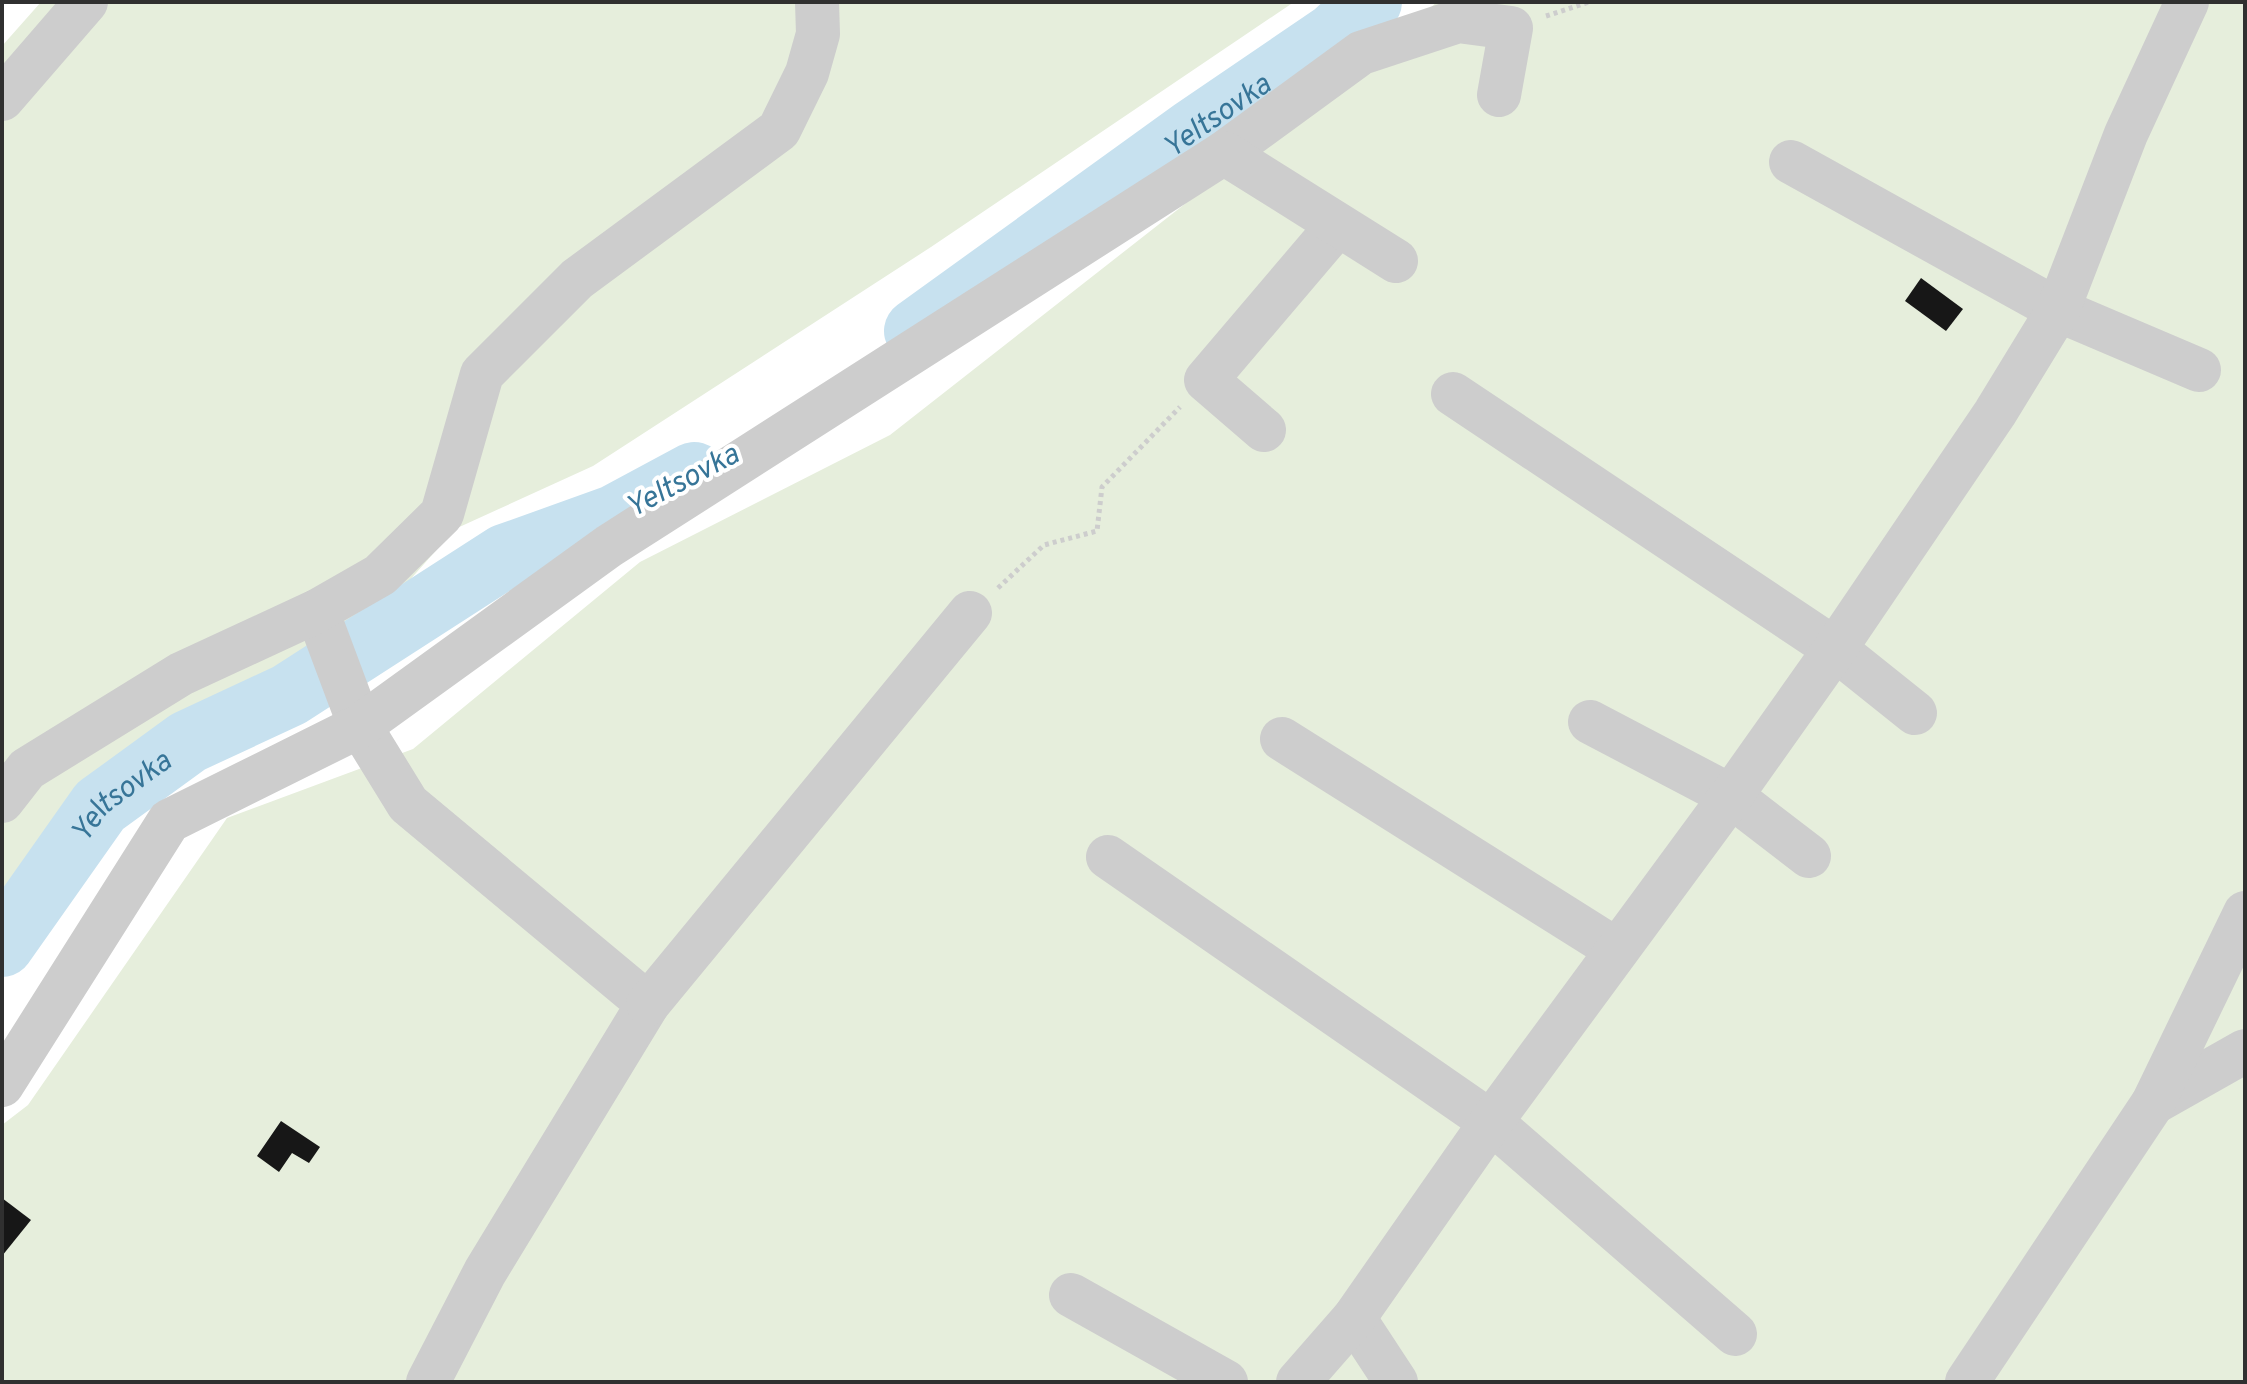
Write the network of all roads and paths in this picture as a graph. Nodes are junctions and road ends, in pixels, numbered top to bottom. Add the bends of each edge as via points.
1 (86, 2) edge
2 (817, 2) edge
3 (2187, 2) edge
4 (1499, 95) dead end
5 (2, 99) edge
6 (1224, 153) junction
7 (1791, 162) dead end
8 (1337, 226) junction
9 (1396, 261) dead end
10 (2058, 310) junction
11 (2199, 370) dead end
12 (1206, 380) junction
13 (1453, 394) dead end
14 (1264, 430) dead end
15 (317, 611) junction
16 (970, 613) joint
17 (1835, 649) junction
18 (1915, 713) dead end
19 (1590, 722) dead end
20 (360, 726) junction
21 (1282, 739) dead end
22 (1731, 796) junction
23 (2, 801) edge
24 (1809, 856) dead end
25 (1108, 857) dead end
26 (2245, 913) edge
27 (1617, 950) junction
28 (648, 1004) junction
29 (2245, 1051) edge
30 (2, 1085) edge
31 (2153, 1103) junction
32 (1491, 1122) junction
33 (1071, 1295) dead end
34 (1354, 1318) junction
35 (1735, 1334) dead end
36 (428, 1382) edge
37 (1226, 1382) edge
38 (1298, 1382) edge
39 (1396, 1382) edge
40 (1967, 1382) edge

1 - 5 street
2 - 15 street via 818,34 807,73 779,130 577,279 482,374 442,514 380,575
3 - 10 street via 2126,134
4 - 6 street via 1511,28 1458,21 1361,53
6 - 8 street
6 - 20 street via 609,546
7 - 10 street
8 - 9 street
8 - 12 street
10 - 11 street
10 - 17 street
12 - 14 street
12 - 16 path via 1102,487 1097,531 1044,545
13 - 17 street
15 - 20 street
15 - 23 street via 181,674 27,769
16 - 28 street
17 - 18 street
17 - 22 street
19 - 22 street
20 - 28 street via 408,804
20 - 30 street via 169,821
21 - 27 street
22 - 24 street
22 - 27 street
25 - 32 street
26 - 31 street
27 - 32 street
28 - 36 street via 485,1272
29 - 31 street
31 - 40 street
32 - 34 street
32 - 35 street
33 - 37 street
34 - 38 street
34 - 39 street

